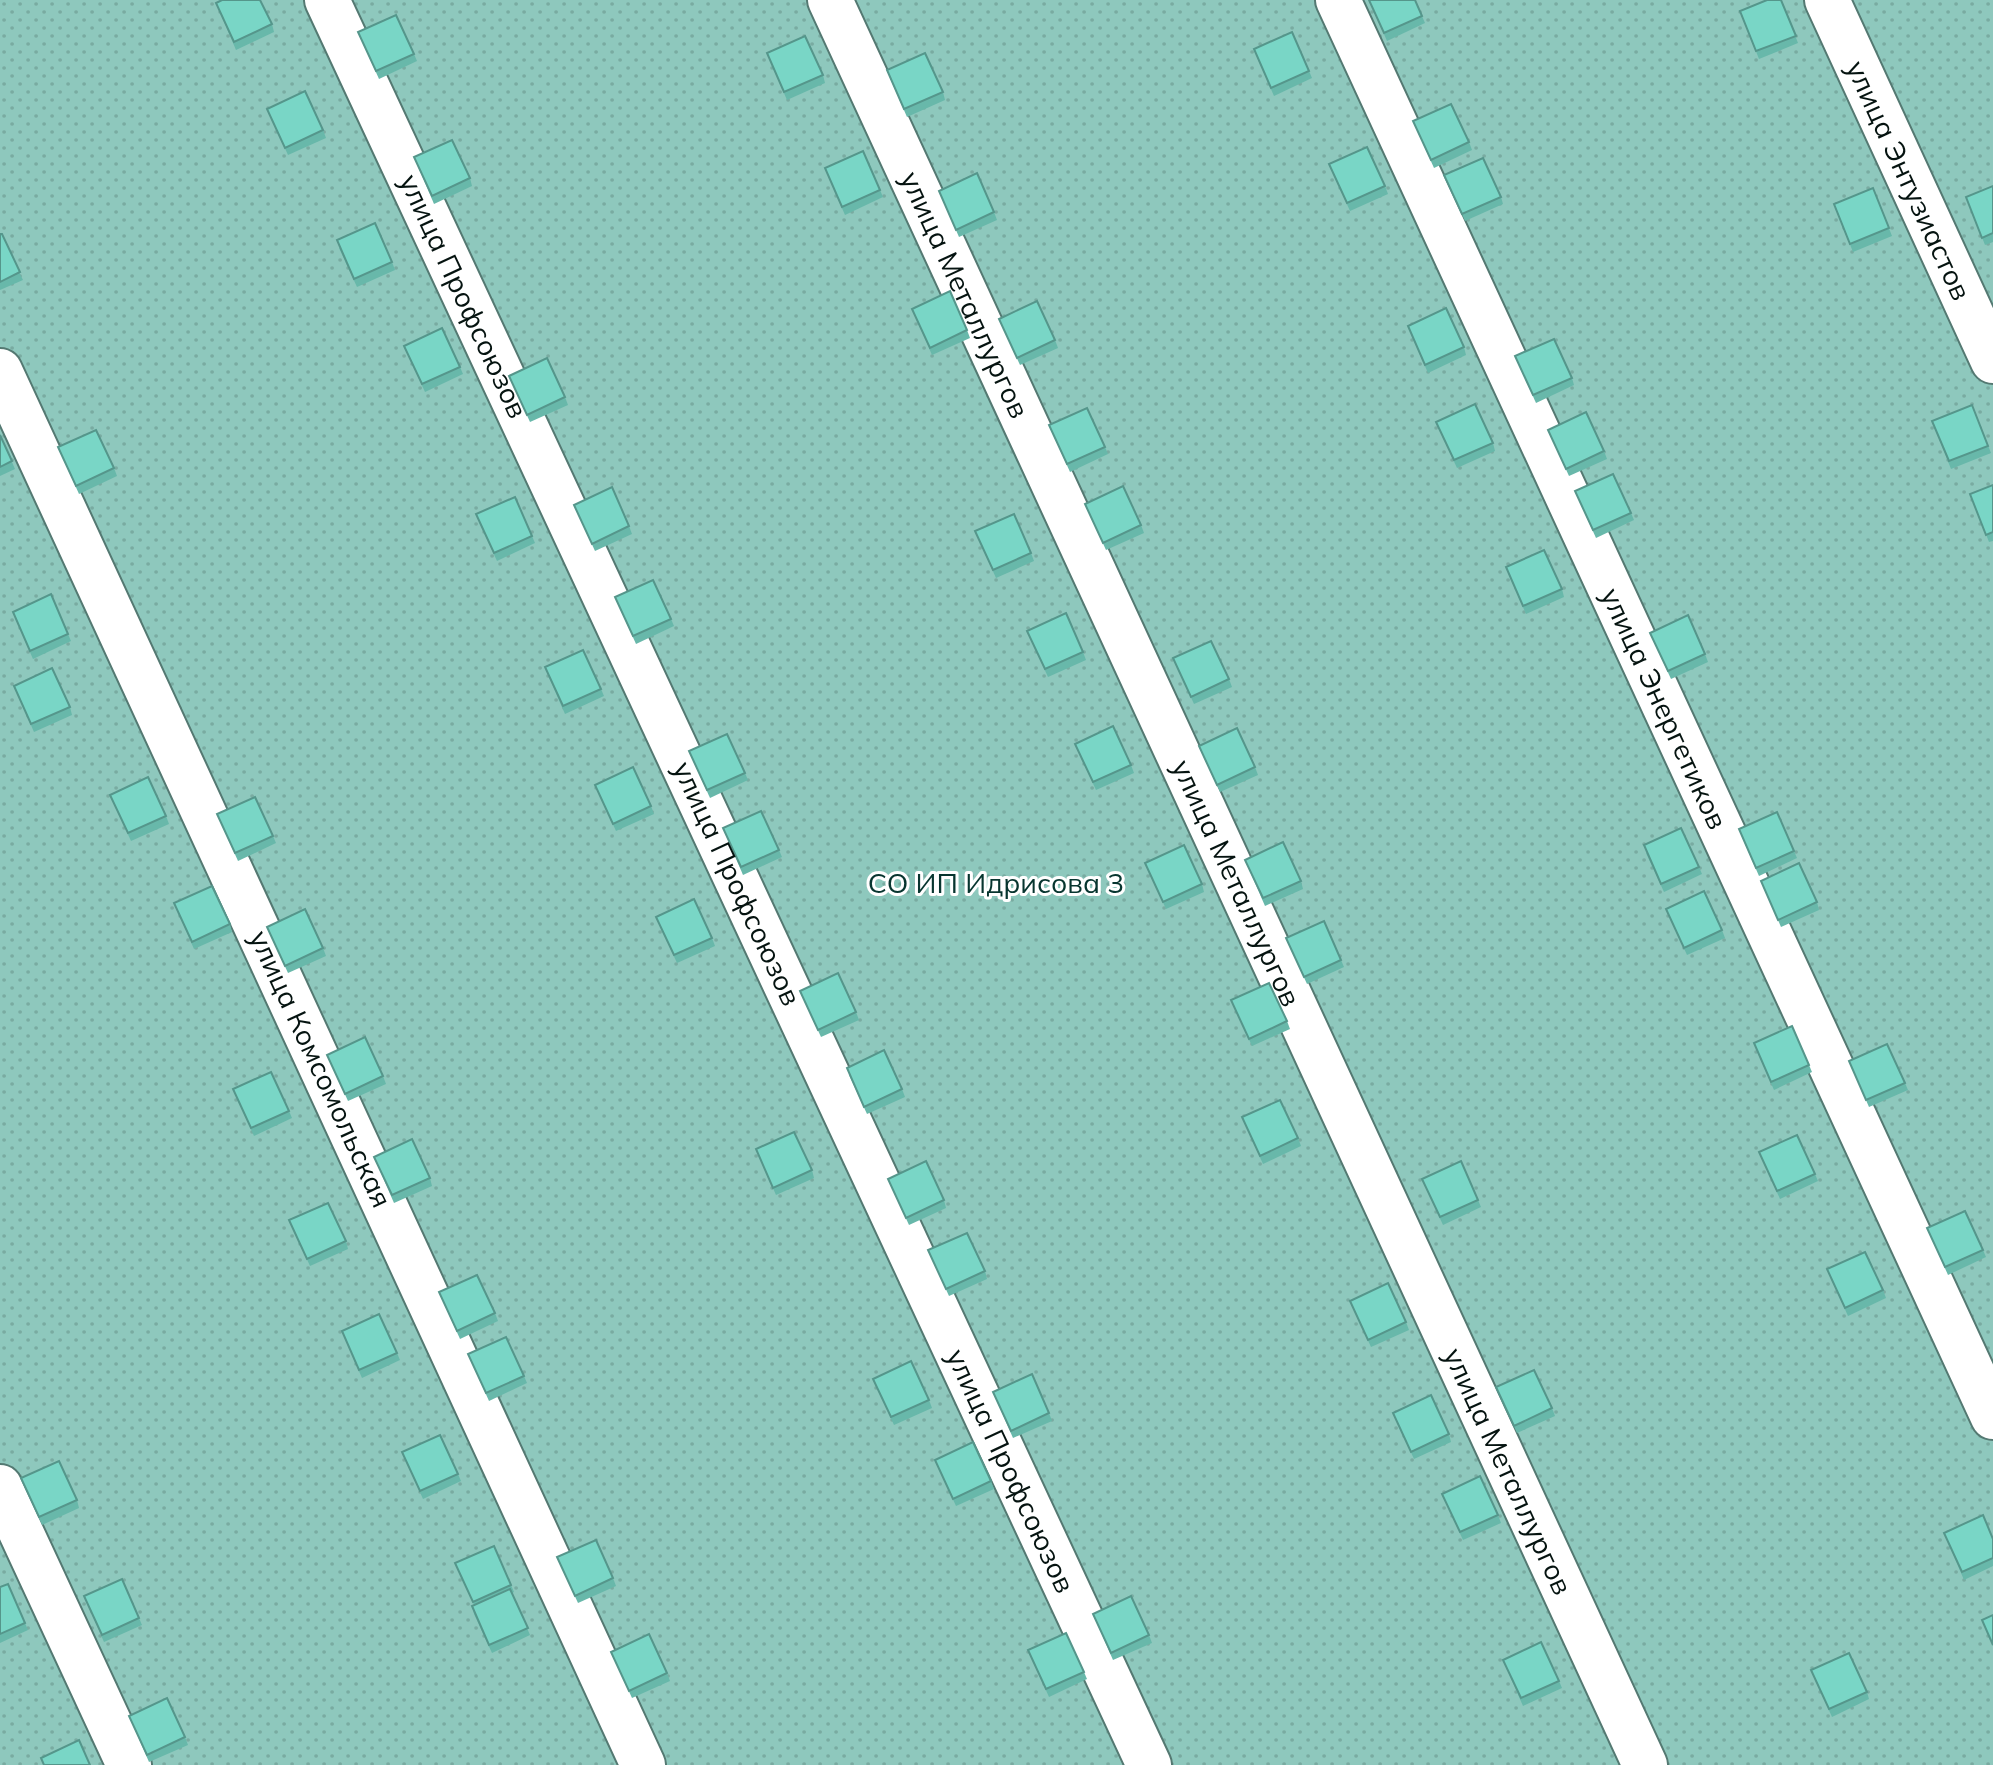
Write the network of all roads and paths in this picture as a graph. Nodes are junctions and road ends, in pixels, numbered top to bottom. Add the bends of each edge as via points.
1 (327, 0) edge
2 (830, 0) edge
3 (1338, 0) edge
4 (1827, 0) edge
5 (1993, 361) edge
6 (0, 371) edge
7 (1993, 1417) edge
8 (0, 1487) edge
9 (129, 1765) edge
10 (643, 1765) edge
11 (1149, 1765) edge
12 (1645, 1765) edge

1 - 11 street, улица Профсоюзов
2 - 12 street, улица Металлургов
3 - 7 street, улица Энергетиков
4 - 5 street, улица Энтузиастов
6 - 10 street, улица Комсомольская
8 - 9 street

